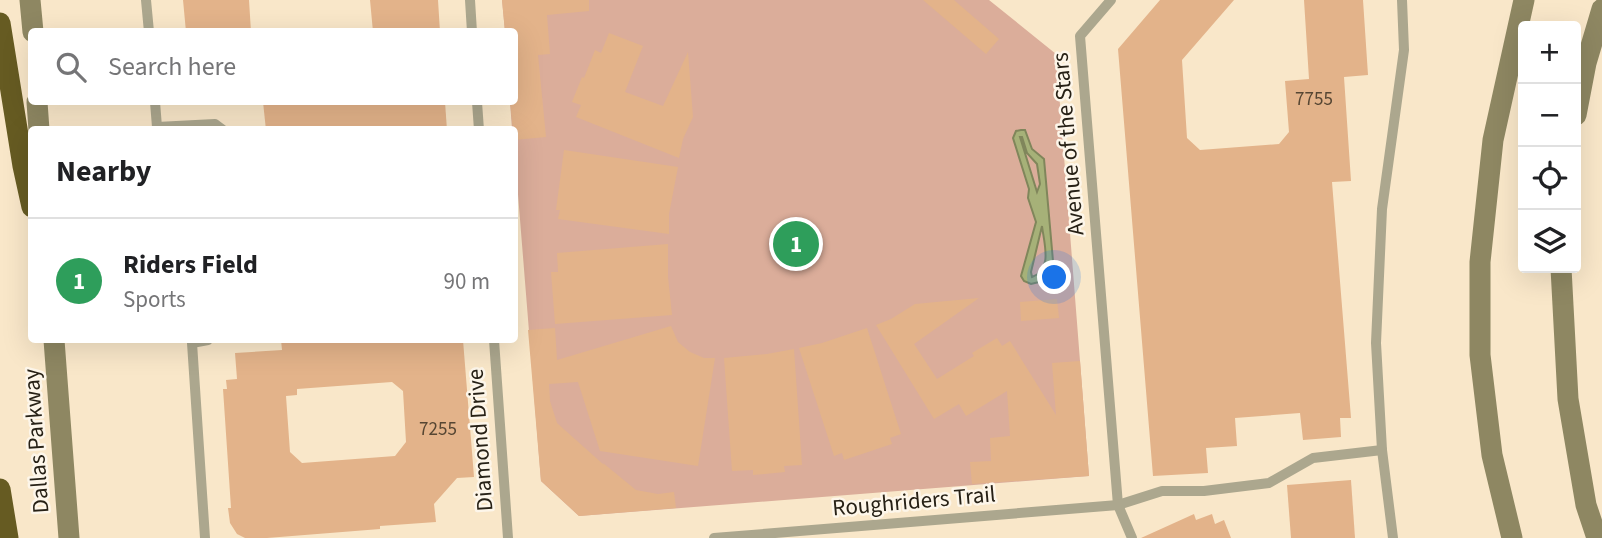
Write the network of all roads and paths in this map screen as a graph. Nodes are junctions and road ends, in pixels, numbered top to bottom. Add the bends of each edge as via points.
1 (30, 0) edge
2 (146, 0) edge
3 (470, 0) edge
4 (1111, 0) edge
5 (1402, 0) edge
6 (1524, 0) edge
7 (1602, 9) edge
8 (0, 23) edge
9 (33, 28) edge
10 (149, 28) edge
11 (472, 28) edge
12 (1581, 91) edge
13 (37, 105) edge
14 (155, 105) edge
15 (477, 105) edge
16 (39, 126) edge
17 (155, 126) edge
18 (185, 126) edge
19 (218, 126) edge
20 (479, 126) edge
21 (28, 187) edge
22 (1561, 273) edge
23 (54, 343) edge
24 (192, 343) edge
25 (494, 343) edge
26 (1382, 450) junction
27 (0, 489) edge
28 (1118, 505) junction
29 (8, 538) edge
30 (69, 538) edge
31 (205, 538) edge
32 (508, 538) edge
33 (714, 538) edge
34 (1132, 538) edge
35 (1393, 538) edge
36 (1512, 538) edge
37 (1597, 538) edge

1 - 9 main road
2 - 10 lane
3 - 11 lane
4 - 28 lane, Avenue of the Stars via 1080,36
5 - 26 lane via 1404,50 1387,169 1376,343
6 - 36 main road via 1493,140 1480,262 1482,368 1492,455
7 - 12 main road
8 - 21 highway
13 - 16 main road
14 - 17 lane
15 - 20 lane
18 - 19 lane
22 - 37 main road via 1568,399 1586,505
23 - 30 main road, Dallas Parkway
24 - 31 lane
25 - 32 lane, Diamond Drive
26 - 28 lane, Roughriders Trail via 1313,458 1269,483 1162,491
26 - 35 lane
27 - 29 highway
28 - 33 lane, Roughriders Trail
28 - 34 lane, Avenue of the Stars

